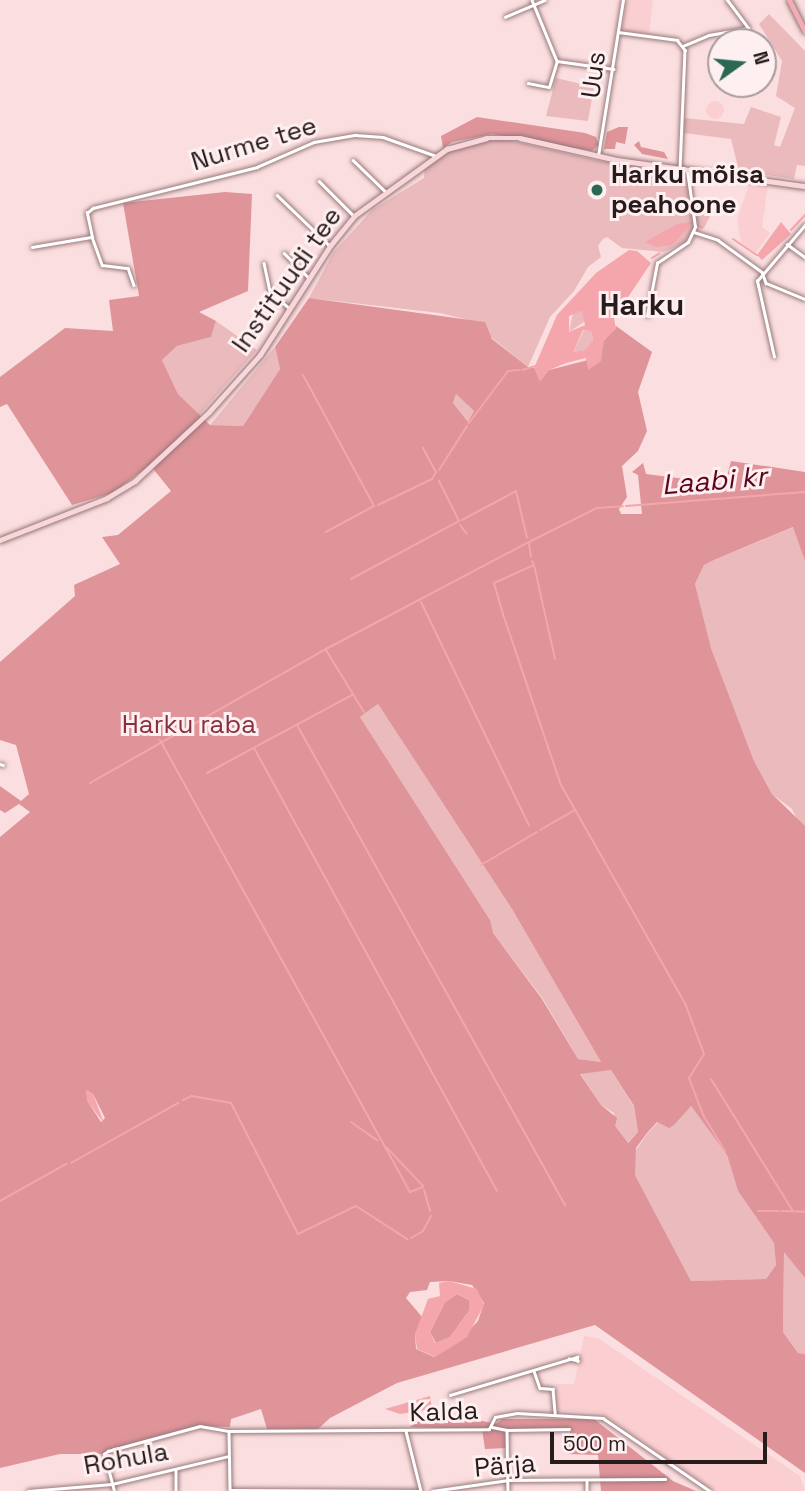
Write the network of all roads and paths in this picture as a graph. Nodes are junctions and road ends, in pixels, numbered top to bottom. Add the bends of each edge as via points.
1 (531, 0) edge
2 (545, 0) edge
3 (624, 0) edge
4 (727, 0) edge
5 (789, 0) edge
6 (534, 5) junction
7 (505, 17) dead end
8 (805, 31) edge
9 (618, 32) junction
10 (683, 46) junction
11 (558, 61) junction
12 (613, 69) junction
13 (528, 83) dead end
14 (436, 156) junction
15 (598, 156) junction
16 (353, 160) dead end
17 (680, 168) junction
18 (417, 169) junction
19 (687, 169) junction
20 (422, 177) dead end
21 (319, 181) dead end
22 (805, 187) edge
23 (385, 191) junction
24 (277, 195) dead end
25 (354, 216) junction
26 (805, 225) edge
27 (694, 232) junction
28 (92, 237) junction
29 (787, 244) junction
30 (330, 246) junction
31 (32, 247) dead end
32 (284, 253) dead end
33 (805, 257) edge
34 (264, 263) dead end
35 (762, 272) junction
36 (309, 278) junction
37 (134, 285) dead end
38 (805, 299) edge
39 (290, 309) junction
40 (647, 316) dead end
41 (774, 357) dead end
42 (0, 540) edge
43 (569, 1359) dead end
44 (534, 1370) junction
45 (450, 1395) dead end
46 (555, 1413) junction
47 (492, 1427) junction
48 (569, 1429) dead end
49 (406, 1430) junction
50 (507, 1430) junction
51 (229, 1431) junction
52 (229, 1456) junction
53 (176, 1469) junction
54 (587, 1479) junction
55 (666, 1479) dead end
56 (508, 1480) junction
57 (112, 1485) junction
58 (35, 1490) edge
59 (28, 1491) edge
60 (114, 1491) edge
61 (176, 1491) edge
62 (230, 1491) edge
63 (324, 1491) edge
64 (421, 1491) edge
65 (432, 1491) edge
66 (508, 1491) edge
67 (587, 1491) edge
68 (710, 1491) edge

1 - 6 street
2 - 6 street
3 - 9 street, Uus
4 - 10 street via 748,28 709,35
5 - 8 main road
6 - 7 street
6 - 11 street
9 - 10 street via 677,40
9 - 12 street, Uus
10 - 17 street via 687,60
11 - 12 street
11 - 13 street via 549,88
12 - 15 street, Uus
14 - 15 street, Instituudi tee via 468,141 502,137
14 - 18 street, Instituudi tee
14 - 28 street, Nurme tee via 383,137 342,137 307,145 257,167 93,208 87,216
15 - 17 street, Instituudi tee
16 - 23 street
17 - 19 street, Instituudi tee
18 - 20 street
18 - 23 street, Instituudi tee
19 - 22 street, Instituudi tee
19 - 27 street via 689,200 696,217
21 - 25 street
23 - 25 street, Instituudi tee
24 - 30 street
25 - 30 street, Instituudi tee
26 - 29 street
27 - 35 street via 718,240
27 - 40 street via 688,242 656,262
28 - 31 street
28 - 37 street via 102,265 129,269
29 - 33 street
29 - 35 street
30 - 36 street, Instituudi tee
32 - 36 street
34 - 39 street via 270,292
35 - 38 street via 766,283
35 - 41 street via 757,281
36 - 39 street, Instituudi tee
39 - 42 street, Instituudi tee via 236,382 135,481 107,498
43 - 44 street
44 - 45 street
44 - 46 street via 540,1388 553,1389
46 - 47 street, Kalda via 503,1414 495,1416
46 - 68 street, Kalda via 603,1418
47 - 49 street, Kalda
47 - 50 street
48 - 50 street
49 - 51 street, Kalda
49 - 64 street
50 - 56 street
51 - 52 street
51 - 57 street, Kalda via 200,1426 104,1454
52 - 53 street, Rohula
52 - 62 street
53 - 57 street, Rohula
53 - 61 street
54 - 55 street, Pärja
54 - 56 street, Pärja
54 - 67 street
56 - 65 street, Pärja
56 - 66 street
57 - 58 street, Rohula
57 - 60 street
58 - 59 street, Rohula
62 - 63 street
63 - 64 street

